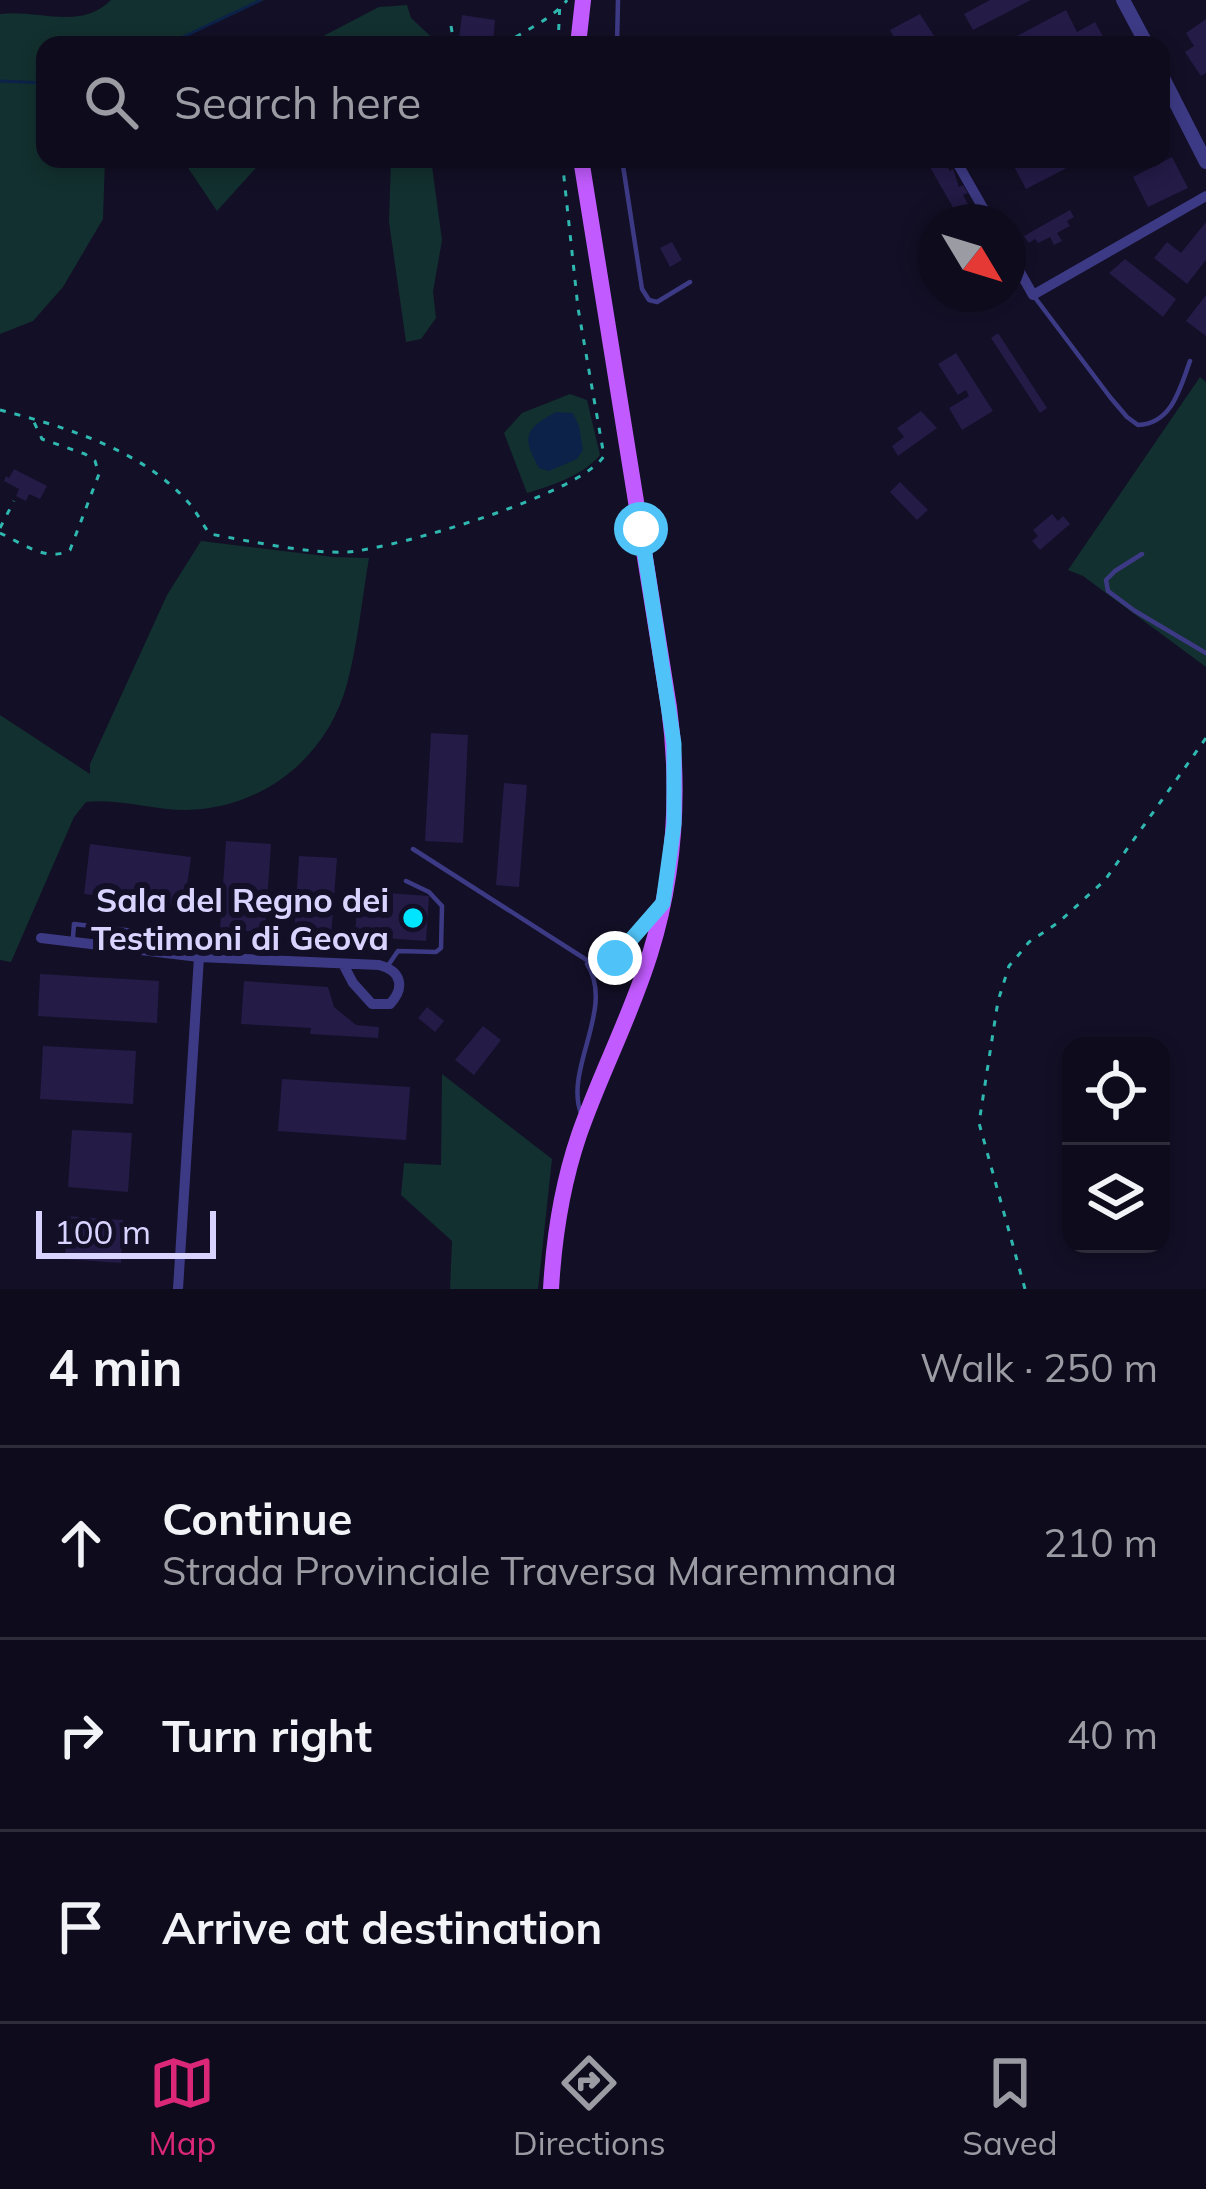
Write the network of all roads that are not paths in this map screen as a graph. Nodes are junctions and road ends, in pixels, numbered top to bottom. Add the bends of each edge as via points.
1 (583, 0) edge
2 (618, 0) edge
3 (1124, 0) edge
4 (579, 36) edge
5 (617, 36) edge
6 (1142, 36) edge
7 (1170, 91) edge
8 (1206, 161) edge
9 (581, 168) edge
10 (623, 168) edge
11 (960, 168) edge
12 (1206, 196) edge
13 (981, 204) edge
14 (690, 282) dead end
15 (1026, 283) edge
16 (1033, 295) junction
17 (1190, 361) dead end
18 (1142, 554) dead end
19 (1206, 653) edge
20 (413, 849) dead end
21 (406, 881) dead end
22 (663, 903) junction
23 (41, 938) dead end
24 (199, 957) junction
25 (583, 961) junction
26 (343, 964) junction
27 (387, 967) junction
28 (584, 1120) junction
29 (178, 1289) edge
30 (551, 1289) edge

1 - 4 main road
2 - 5 lane
3 - 6 street
7 - 8 street
9 - 22 main road via 674,744
10 - 14 lane via 642,289 657,302
11 - 13 street
12 - 16 street
15 - 16 street
16 - 17 lane via 1138,425 1170,408
18 - 19 lane via 1106,580 1108,591
20 - 25 lane
21 - 27 lane via 442,906 442,944 436,952 398,951
22 - 25 lane via 615,958
22 - 28 main road
23 - 24 street
24 - 26 street
24 - 29 street
25 - 28 lane via 595,989 576,1099
26 - 27 street
26 - 27 street via 362,995 380,1006 401,987
28 - 30 main road via 563,1191

